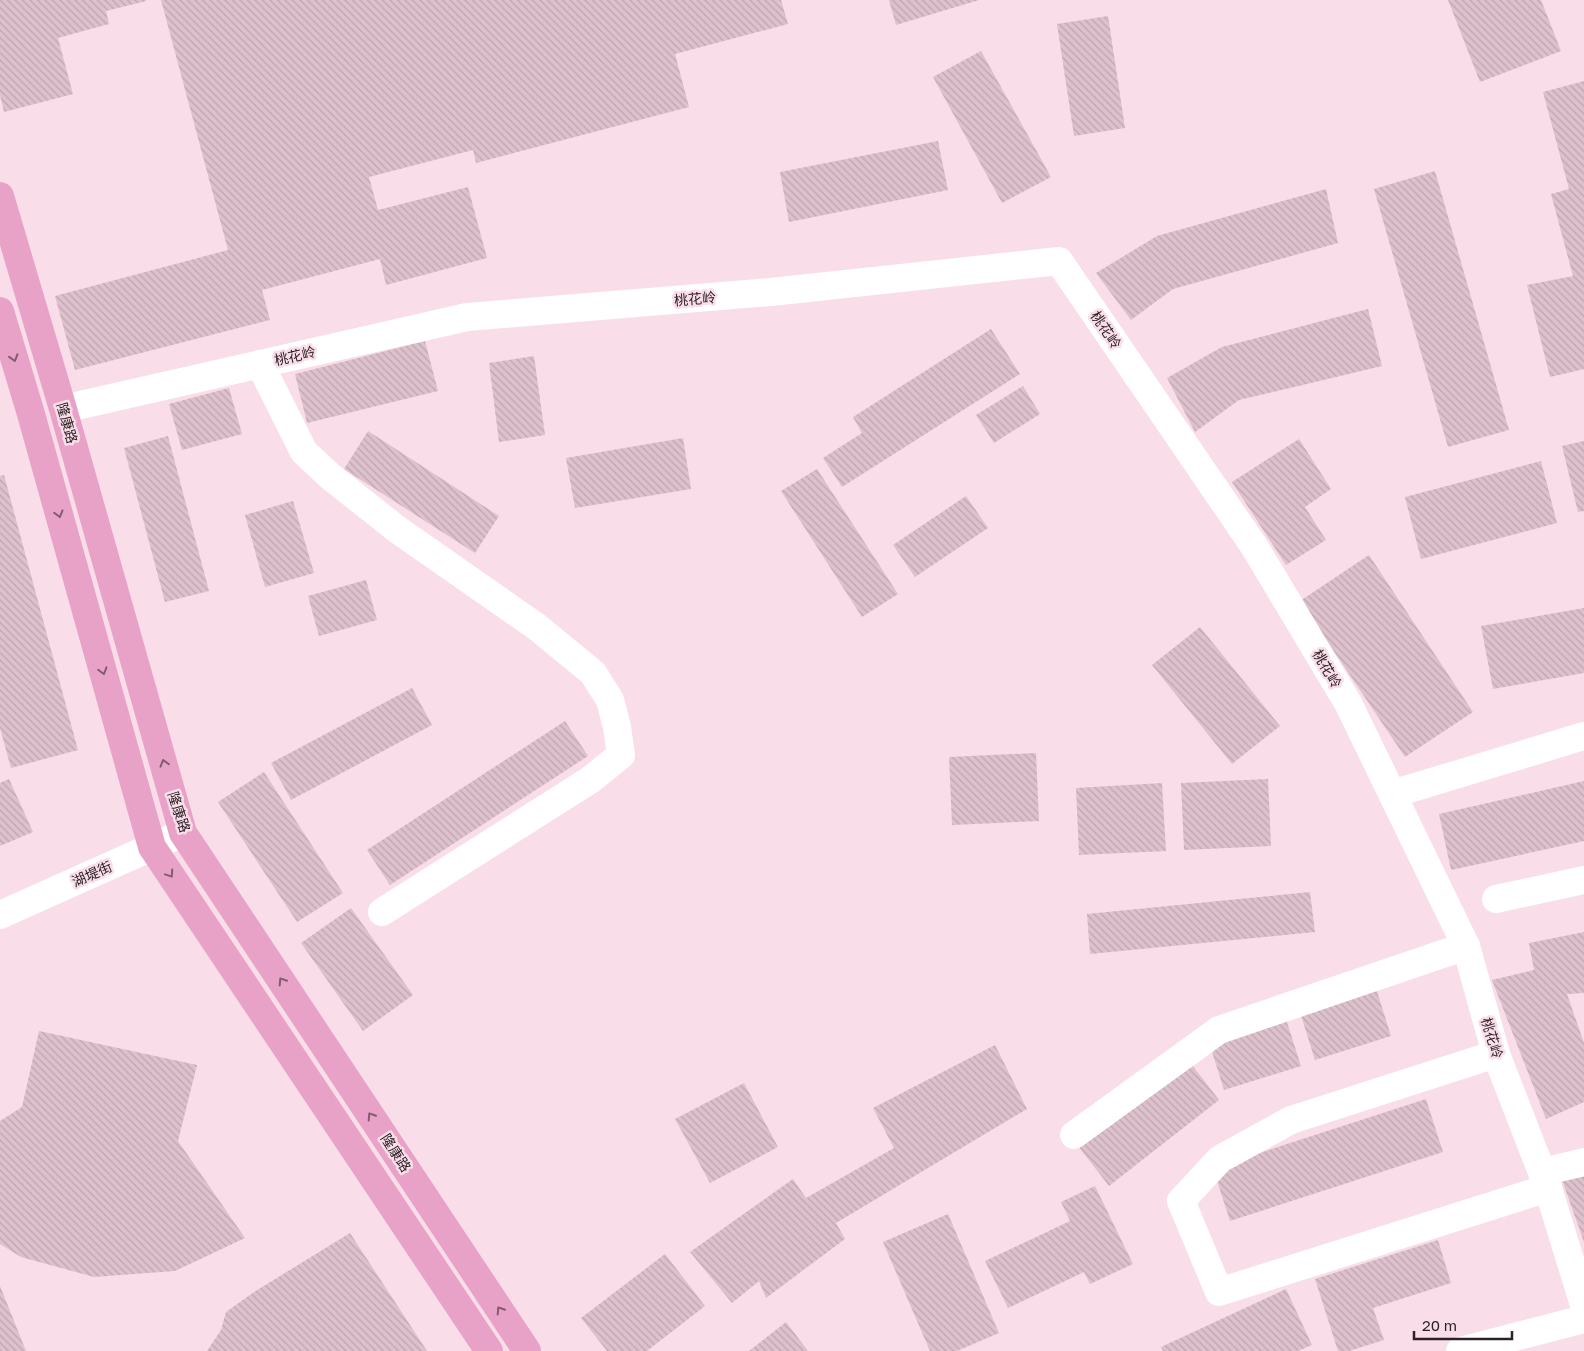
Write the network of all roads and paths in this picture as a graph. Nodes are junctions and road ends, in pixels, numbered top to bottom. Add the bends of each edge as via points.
1 (0, 196) edge
2 (0, 311) edge
3 (260, 364) junction
4 (63, 409) junction
5 (1584, 736) edge
6 (1392, 794) junction
7 (183, 833) junction
8 (152, 847) junction
9 (1584, 880) edge
10 (1496, 899) dead end
11 (382, 912) dead end
12 (0, 915) edge
13 (1466, 946) junction
14 (1496, 1054) junction
15 (1074, 1135) dead end
16 (1584, 1162) edge
17 (1545, 1180) junction
18 (1584, 1305) edge
19 (1584, 1319) edge
20 (489, 1351) edge
21 (526, 1351) edge
22 (1460, 1351) edge

1 - 4 main road, 隆康路
2 -> 8 main road
3 - 4 street, 桃花岭
3 - 6 street, 桃花岭 via 467,317 771,292 1059,261 1254,546 1348,703
3 - 11 street via 304,452 398,530 537,627 593,673 610,700 617,727 621,755 590,780
7 -> 4 main road, 隆康路
5 - 6 street
6 - 13 street, 桃花岭
7 - 8 street, 湖堤街
21 -> 7 main road, 隆康路
8 - 12 street, 湖堤街
8 -> 20 main road
9 - 10 street
13 - 14 street, 桃花岭
13 - 15 street via 1219,1030
14 - 17 street, 桃花岭
14 - 17 street via 1291,1120 1220,1159 1181,1201 1219,1292
16 - 17 street
17 - 18 street, 桃花岭
19 - 22 street

